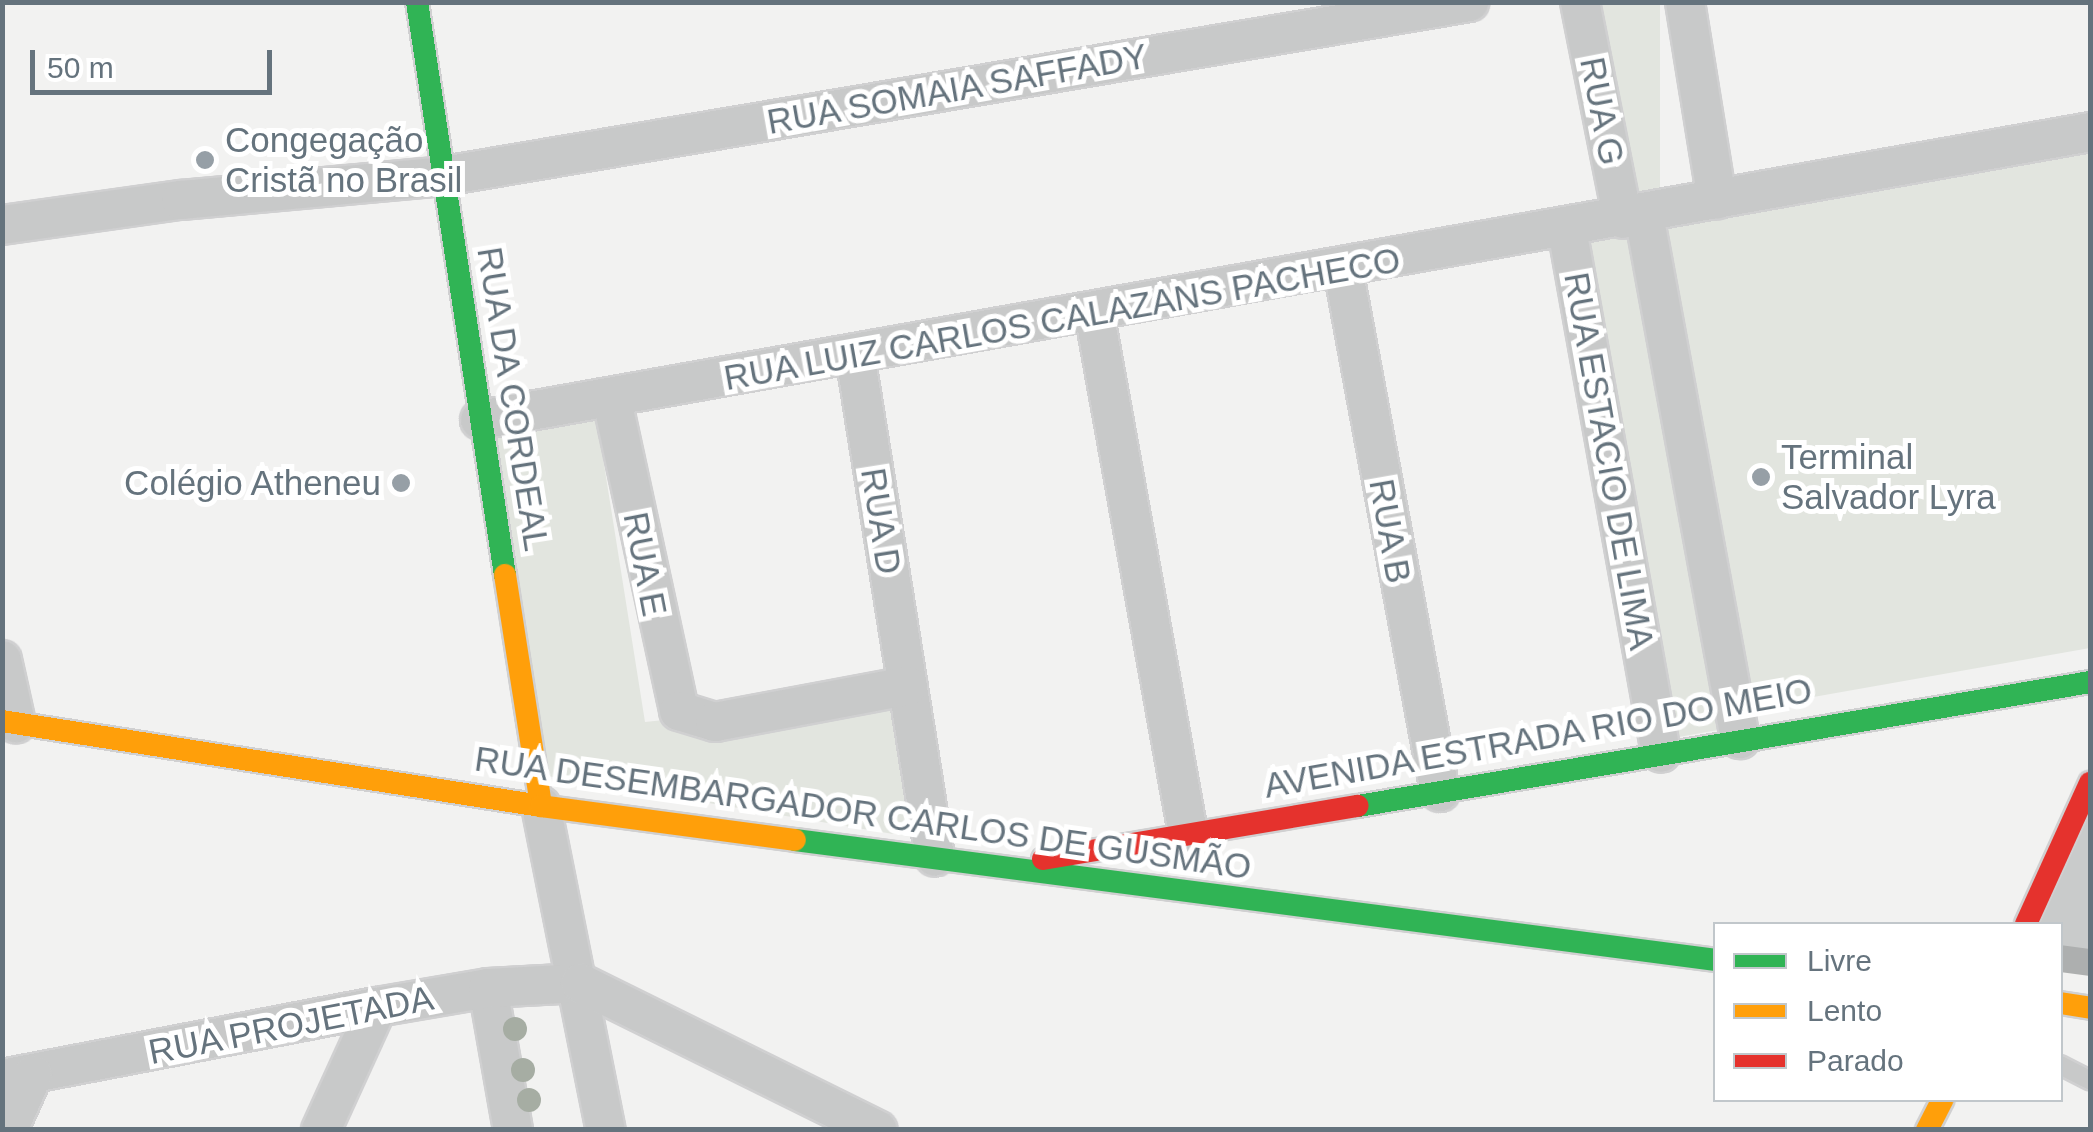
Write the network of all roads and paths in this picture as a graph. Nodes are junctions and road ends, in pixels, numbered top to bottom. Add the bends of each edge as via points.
1 (417, 2) edge
2 (1580, 2) edge
3 (1685, 2) edge
4 (1451, 4) edge
5 (2090, 132) edge
6 (444, 176) junction
7 (1717, 199) junction
8 (1634, 217) junction
9 (2, 225) edge
10 (1567, 228) junction
11 (1343, 269) junction
12 (1094, 312) junction
13 (855, 356) junction
14 (612, 400) junction
15 (480, 420) junction
16 (2, 660) edge
17 (2090, 682) edge
18 (908, 686) junction
19 (9, 722) edge
20 (1740, 739) junction
21 (1661, 753) junction
22 (2090, 783) edge
23 (1440, 792) junction
24 (541, 806) junction
25 (1260, 822) junction
26 (1188, 833) junction
27 (1254, 851) dead end
28 (935, 857) junction
29 (998, 868) junction
30 (1258, 876) dead end
31 (1279, 906) junction
32 (2027, 922) edge
33 (1713, 960) edge
34 (580, 983) junction
35 (488, 988) junction
36 (2063, 1004) edge
37 (376, 1007) junction
38 (2090, 1008) edge
39 (2063, 1067) edge
40 (18, 1077) edge
41 (2090, 1080) edge
42 (1941, 1102) edge
43 (8, 1130) edge
44 (321, 1130) edge
45 (513, 1130) edge
46 (606, 1130) edge
47 (878, 1130) edge
48 (1927, 1130) edge

1 - 6 street, RUA DA CORDEAL
2 - 8 street, RUA G
3 - 7 street
4 - 6 street, RUA SOMAIA SAFFADY
5 - 7 street, RUA LUIZ CARLOS CALAZANS PACHECO
6 - 9 street, RUA SOMAIA SAFFADY via 181,200
6 - 15 street, RUA DA CORDEAL
7 - 8 street, RUA LUIZ CARLOS CALAZANS PACHECO
8 - 10 street, RUA LUIZ CARLOS CALAZANS PACHECO
8 - 20 street, RUA G
10 - 11 street, RUA LUIZ CARLOS CALAZANS PACHECO
10 - 21 street, RUA ESTACIO DE LIMA
11 - 12 street, RUA LUIZ CARLOS CALAZANS PACHECO
11 - 23 street, RUA B
12 - 13 street, RUA LUIZ CARLOS CALAZANS PACHECO
12 - 26 street
13 - 14 street, RUA LUIZ CARLOS CALAZANS PACHECO
13 - 18 street, RUA D
14 - 15 street, RUA LUIZ CARLOS CALAZANS PACHECO
14 - 18 street, RUA E via 678,711 715,722
15 - 24 street, RUA DA CORDEAL
16 - 19 street
17 - 20 street, AVENIDA ESTRADA RIO DO MEIO
18 - 28 street, RUA D
19 - 24 street, RUA DESEMBARGADOR CARLOS DE GUSMÃO
20 - 21 street, AVENIDA ESTRADA RIO DO MEIO
21 - 23 street, AVENIDA ESTRADA RIO DO MEIO
22 - 32 street
23 - 25 street, AVENIDA ESTRADA RIO DO MEIO
24 - 28 street, RUA DESEMBARGADOR CARLOS DE GUSMÃO
24 - 34 street
25 - 26 street, AVENIDA ESTRADA RIO DO MEIO
25 - 27 street
26 - 29 street, AVENIDA ESTRADA RIO DO MEIO
28 - 29 street, RUA DESEMBARGADOR CARLOS DE GUSMÃO
29 - 31 street, RUA DESEMBARGADOR CARLOS DE GUSMÃO
30 - 31 street
31 - 33 street, RUA DESEMBARGADOR CARLOS DE GUSMÃO
34 - 35 street, RUA PROJETADA
34 - 46 street
34 - 47 street
35 - 37 street, RUA PROJETADA
35 - 45 street
36 - 38 street
37 - 40 street, RUA PROJETADA
37 - 44 street
39 - 41 lane
40 - 43 street
42 - 48 street

